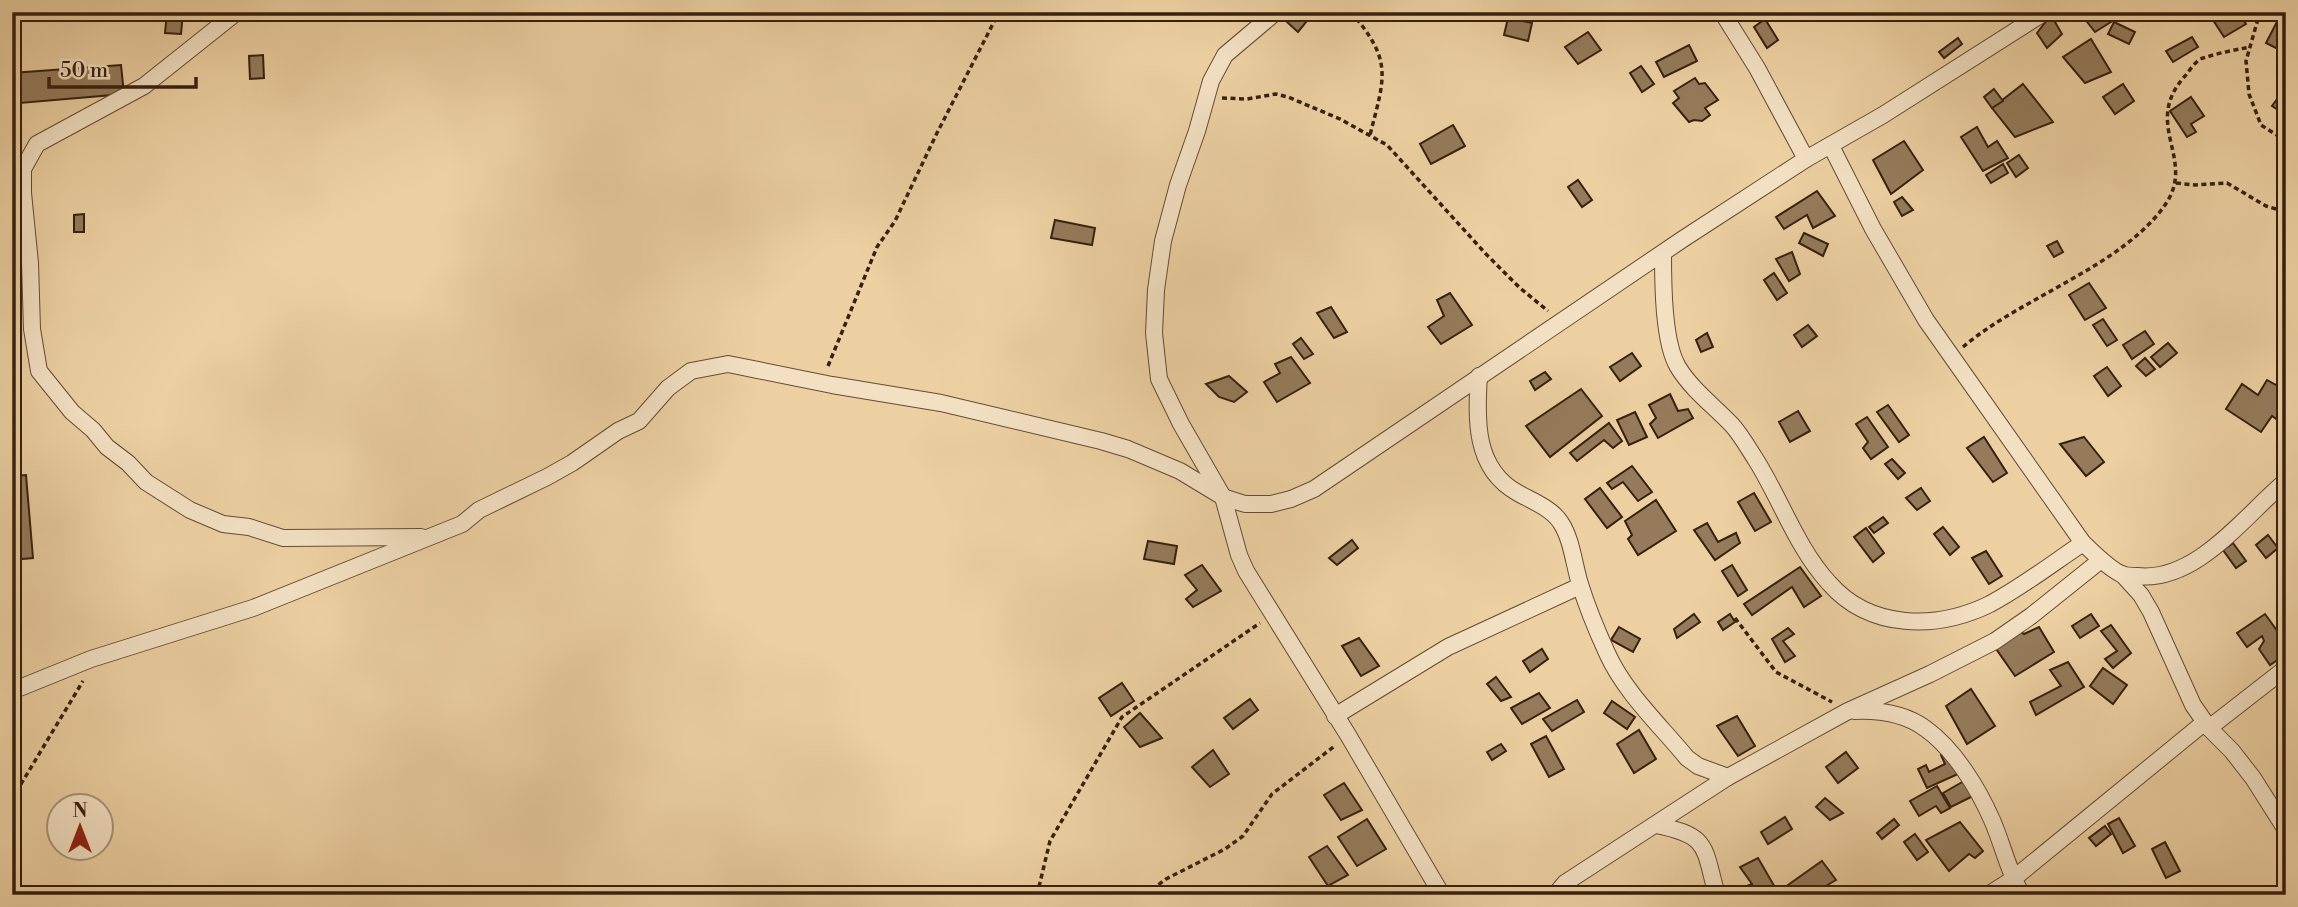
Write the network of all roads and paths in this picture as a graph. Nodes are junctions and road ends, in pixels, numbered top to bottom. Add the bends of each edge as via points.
1 (237, 12) edge
2 (999, 12) edge
3 (1276, 12) edge
4 (1351, 12) edge
5 (1722, 12) edge
6 (2045, 12) edge
7 (2263, 12) edge
8 (2250, 47) junction
9 (1206, 97) junction
10 (1370, 135) junction
11 (2286, 141) edge
12 (1831, 146) junction
13 (1806, 159) junction
14 (2176, 183) junction
15 (2286, 212) edge
16 (1663, 253) junction
17 (1561, 321) junction
18 (1951, 357) junction
19 (1479, 376) junction
20 (821, 383) junction
21 (2286, 481) edge
22 (1223, 497) junction
23 (430, 537) junction
24 (2083, 543) junction
25 (2101, 560) junction
26 (2122, 574) junction
27 (1580, 586) junction
28 (1272, 615) junction
29 (1735, 618) dead end
30 (97, 657) junction
31 (2286, 668) edge
32 (12, 691) edge
33 (1848, 711) junction
34 (1335, 716) junction
35 (2207, 725) junction
36 (1348, 735) junction
37 (1728, 777) junction
38 (12, 799) edge
39 (1656, 825) junction
40 (2286, 830) edge
41 (2013, 879) junction
42 (1037, 895) edge
43 (1145, 895) edge
44 (1442, 895) edge
45 (1555, 895) edge
46 (1717, 895) edge
47 (1988, 895) edge
48 (2022, 895) edge

1 - 23 street via 144,86 37,144 23,169 32,329 39,370 107,447 146,482 190,510 223,524 283,538
2 - 20 path via 895,221 877,247
3 - 9 street via 1225,55
4 - 10 path via 1379,50 1382,65
5 - 13 street
6 - 12 street
7 - 8 path
8 - 11 path via 2246,61 2249,94 2261,125
8 - 14 path via 2200,58 2170,96 2165,117
9 - 10 path via 1247,99 1276,94
9 - 22 street via 1163,240 1154,333 1159,379
10 - 17 path via 1387,145 1520,288
12 - 13 street
12 - 18 street via 1872,229
13 - 16 street
14 - 15 path via 2227,183
14 - 18 path via 2166,202 2135,237 1984,329
16 - 17 street
16 - 24 street via 1663,293 1676,364 1733,426 1828,582 1862,611 1885,619 1917,621 1964,615
17 - 19 street
18 - 24 street
19 - 22 street via 1314,489 1271,505
19 - 27 street via 1477,428 1490,470 1509,489 1556,516 1563,525
20 - 22 street via 941,403 1101,441 1180,471
20 - 23 street via 729,364 691,370 639,421 547,477
21 - 26 street via 2191,565 2163,576
22 - 28 street via 1239,555
23 - 30 street via 253,608
24 - 25 street
25 - 26 street
25 - 33 street via 1995,641
26 - 35 street via 2151,612 2193,705
27 - 34 street via 1448,647
27 - 37 street via 1608,655 1630,690 1687,758
28 - 34 street
28 - 42 path via 1122,717 1051,841
29 - 33 path via 1776,672
30 - 32 street
30 - 38 path
31 - 35 street
33 - 37 street
33 - 41 street via 1874,710 1902,717 1926,728 1950,752 1991,817
34 - 36 street
35 - 40 street via 2253,778
35 - 41 street
36 - 43 path via 1272,794 1243,836
36 - 44 street
37 - 39 street
39 - 45 street via 1565,883
39 - 46 street via 1681,830 1699,841
41 - 47 street
41 - 48 street

